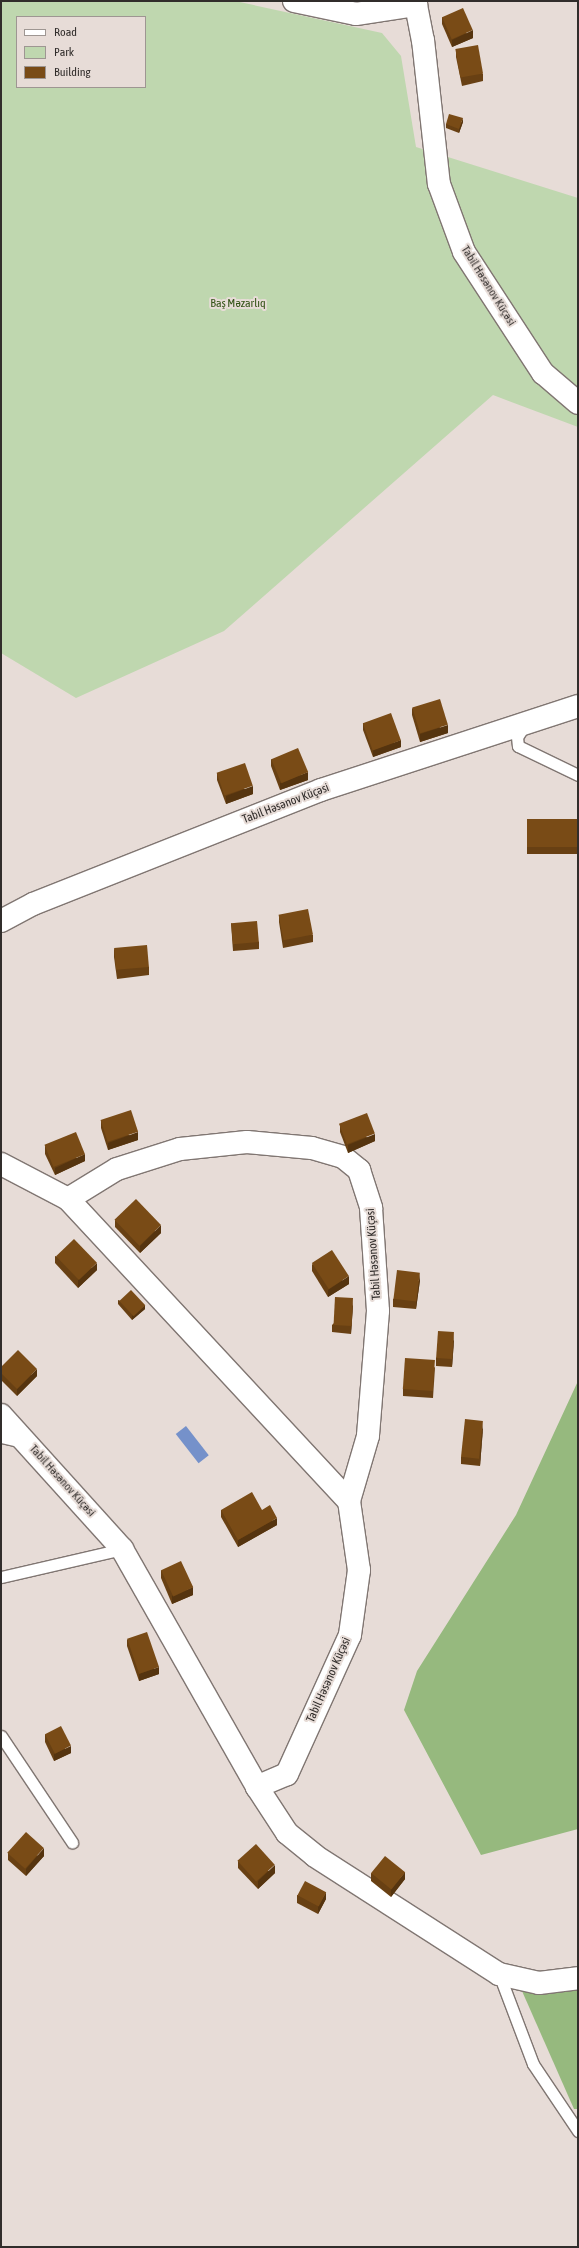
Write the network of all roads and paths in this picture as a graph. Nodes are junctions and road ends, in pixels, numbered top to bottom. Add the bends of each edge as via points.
1 (294, 1) edge
2 (415, 3) edge
3 (578, 403) edge
4 (578, 706) edge
5 (529, 720) junction
6 (578, 775) edge
7 (1, 921) edge
8 (1, 1164) edge
9 (68, 1199) junction
10 (1, 1415) edge
11 (1, 1437) edge
12 (29, 1444) junction
13 (349, 1501) junction
14 (122, 1548) junction
15 (1, 1577) edge
16 (1, 1736) edge
17 (256, 1787) junction
18 (72, 1842) dead end
19 (499, 1974) junction
20 (578, 1978) edge
21 (578, 2131) edge

1 - 2 street via 356,14
2 - 3 street, Tabil Həsənov Küçəsi via 423,40 439,184 464,252 543,373
4 - 5 street, Tabil Həsənov Küçəsi
5 - 6 lane via 517,737 518,746
5 - 7 street, Tabil Həsənov Küçəsi via 321,790 33,904
8 - 9 street
9 - 13 street
9 - 13 street, Tabil Həsənov Küçəsi via 117,1169 180,1149 240,1142 312,1148 343,1157 359,1170 371,1208 378,1311 368,1436
10 - 12 street, Tabil Həsənov Küçəsi
11 - 12 lane
12 - 14 street, Tabil Həsənov Küçəsi
13 - 17 street, Tabil Həsənov Küçəsi via 359,1570 350,1635 287,1774
14 - 15 lane
14 - 17 street, Tabil Həsənov Küçəsi
16 - 18 lane
17 - 19 street, Tabil Həsənov Küçəsi via 287,1833 316,1856
19 - 20 street via 539,1983
19 - 21 lane via 533,2064

